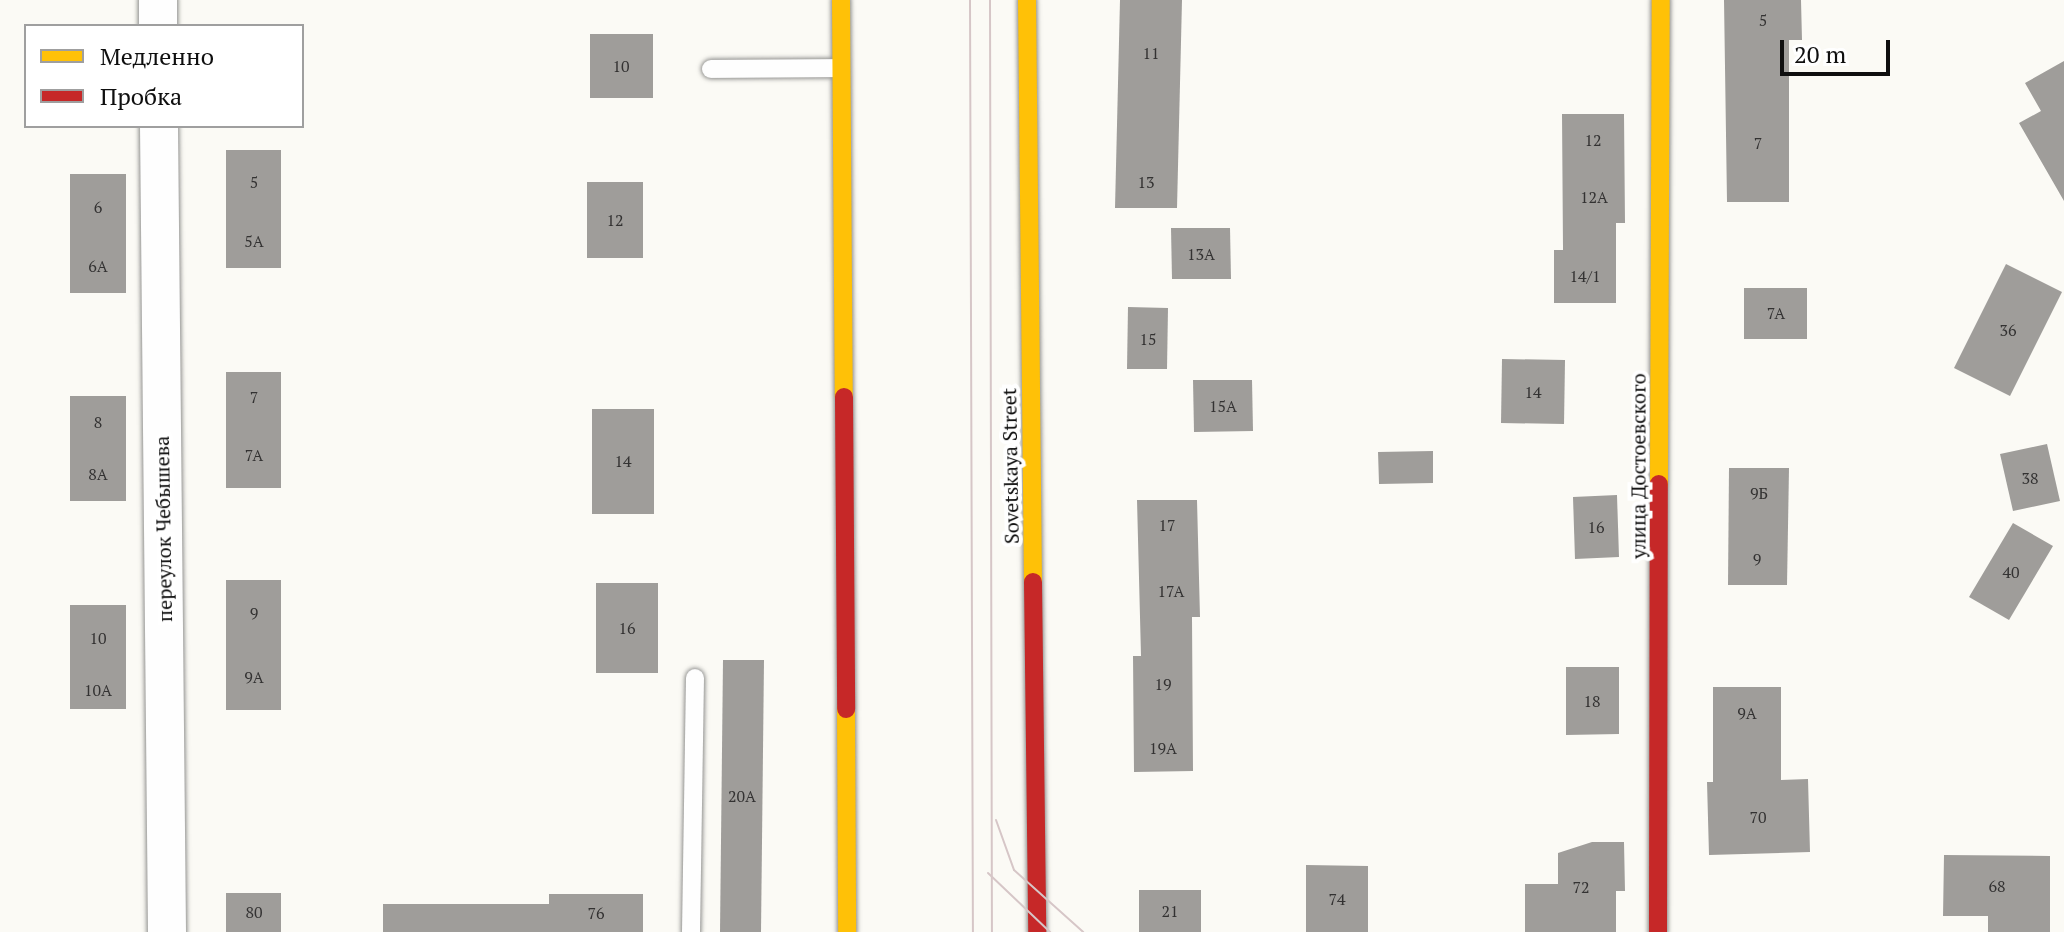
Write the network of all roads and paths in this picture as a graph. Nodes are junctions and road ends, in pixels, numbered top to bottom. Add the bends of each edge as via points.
1 (158, 0) edge
2 (841, 0) edge
3 (1027, 0) edge
4 (1661, 0) edge
5 (158, 24) edge
6 (841, 68) junction
7 (711, 69) dead end
8 (159, 128) edge
9 (695, 678) dead end
10 (167, 932) edge
11 (691, 932) edge
12 (847, 932) edge
13 (1037, 932) edge
14 (1658, 932) edge

1 - 5 street
2 - 6 main road
3 - 13 main road, Sovetskaya Street
4 - 14 main road, улица Достоевского
6 - 7 lane
6 - 12 main road
8 - 10 street, переулок Чебышева
9 - 11 lane

